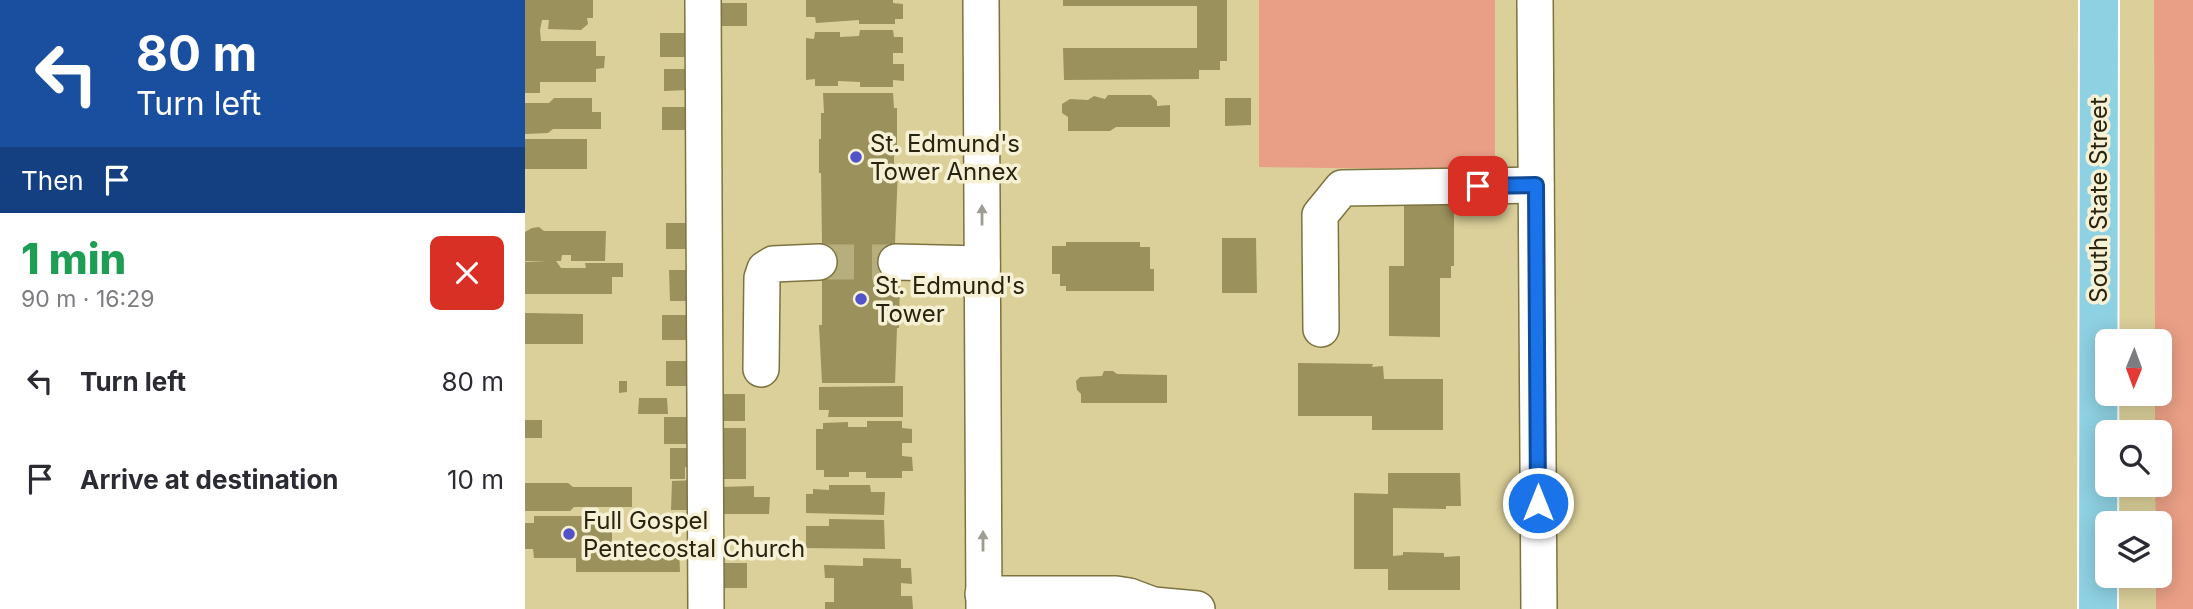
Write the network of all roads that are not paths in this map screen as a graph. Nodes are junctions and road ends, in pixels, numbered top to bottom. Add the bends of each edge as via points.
1 (703, 0) edge
2 (981, 0) edge
3 (1535, 0) edge
4 (2099, 0) edge
5 (1536, 185) junction
6 (820, 261) tunnel mouth
7 (896, 262) tunnel mouth
8 (982, 264) junction
9 (1321, 328) dead end
10 (761, 369) dead end
11 (983, 602) edge
12 (706, 609) edge
13 (1197, 609) edge
14 (1539, 609) edge
15 (2098, 609) edge

1 - 12 street
8 -> 2 street
3 - 5 street
4 - 15 main road, South State Street
5 - 9 street via 1342,188 1320,215
5 - 14 street
6 - 10 street via 773,264 765,269
7 - 8 street
11 -> 8 street
11 - 13 street via 1116,594 1153,605

